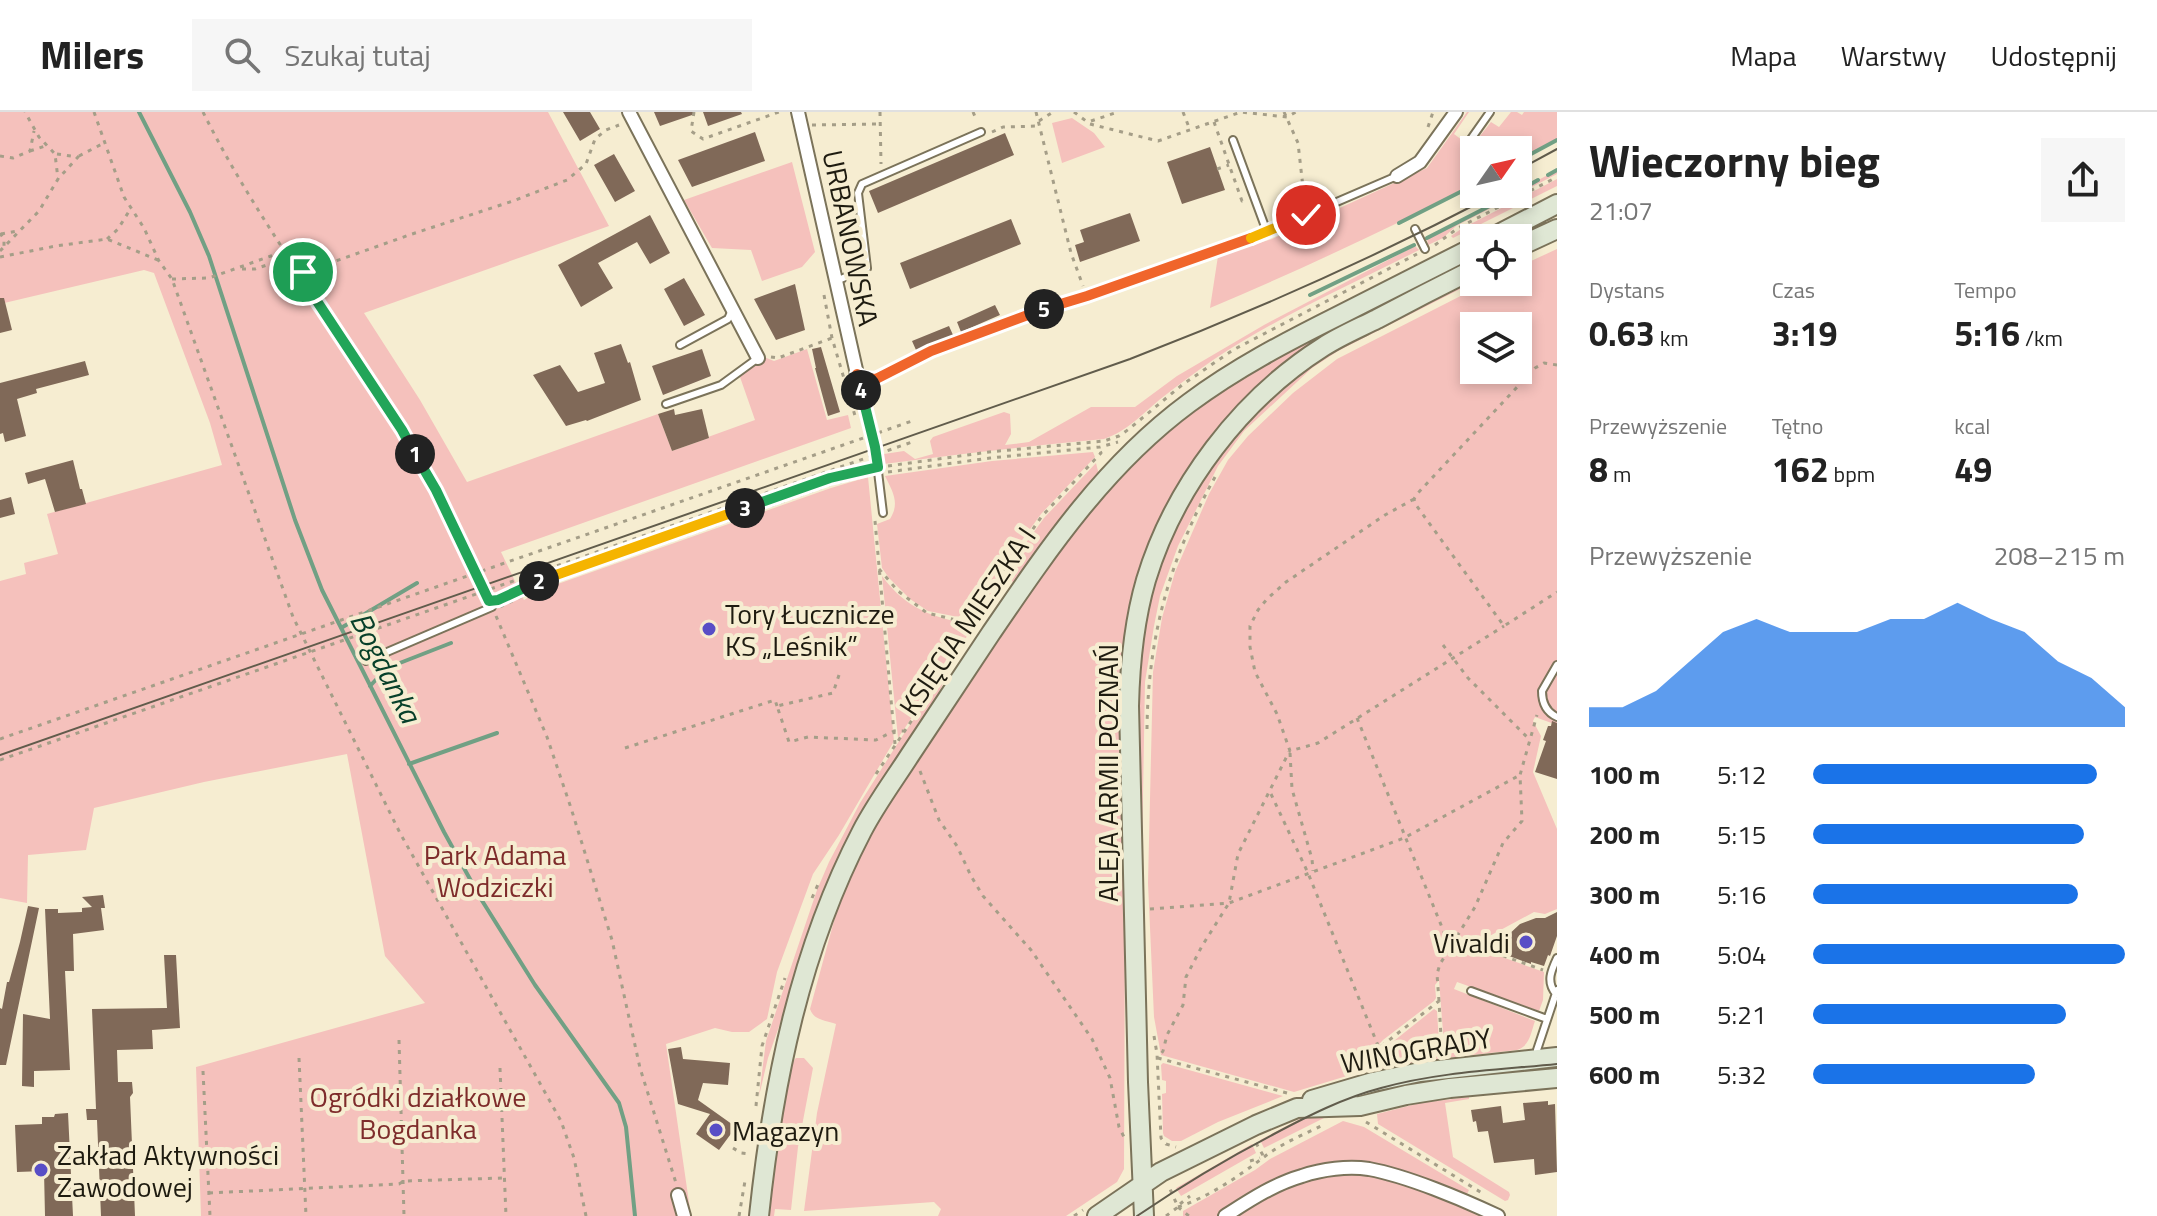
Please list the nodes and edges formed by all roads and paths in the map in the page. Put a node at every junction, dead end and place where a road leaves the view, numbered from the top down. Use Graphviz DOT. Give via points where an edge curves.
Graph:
graph roads {
  1 [pos="25,112"];
  2 [pos="94,112"];
  3 [pos="203,112"];
  4 [pos="694,112"];
  5 [pos="779,112"];
  6 [pos="880,112"];
  7 [pos="1036,112"];
  8 [pos="1053,112"];
  9 [pos="1074,112"];
  10 [pos="1090,112"];
  11 [pos="1118,112"];
  12 [pos="1183,112"];
  13 [pos="1246,112"];
  14 [pos="1296,112"];
  15 [pos="1456,112"];
  16 [pos="1490,112"];
  17 [pos="1285,114"];
  18 [pos="627,117"];
  19 [pos="800,119"];
  20 [pos="1038,122"];
  21 [pos="1091,122"];
  22 [pos="880,124"];
  23 [pos="34,127"];
  24 [pos="1190,130"];
  25 [pos="981,132"];
  26 [pos="1473,136"];
  27 [pos="1233,140"];
  28 [pos="104,143"];
  29 [pos="46,145"];
  30 [pos="30,151"];
  31 [pos="55,154"];
  32 [pos="0,156"];
  33 [pos="78,157"];
  34 [pos="1229,165"];
  35 [pos="881,168"];
  36 [pos="1217,169"];
  37 [pos="1397,176"];
  38 [pos="1557,177"];
  39 [pos="58,179"];
  40 [pos="841,196"];
  41 [pos="830,199"];
  42 [pos="1557,204"];
  43 [pos="131,208"];
  44 [pos="1306,215"];
  45 [pos="1518,224"];
  46 [pos="1415,229"];
  47 [pos="1557,229"];
  48 [pos="21,230"];
  49 [pos="1267,232"];
  50 [pos="0,233"];
  51 [pos="107,239"];
  52 [pos="1532,241"];
  53 [pos="4,247"];
  54 [pos="283,250"];
  55 [pos="1425,250"];
  56 [pos="0,251"];
  57 [pos="1460,254"];
  58 [pos="0,257"];
  59 [pos="288,258"];
  60 [pos="159,261"];
  61 [pos="237,269"];
  62 [pos="299,274"];
  63 [pos="1460,276"];
  64 [pos="172,279"];
  65 [pos="836,281"];
  66 [pos="1355,293"];
  67 [pos="1087,296"];
  68 [pos="732,310"];
  69 [pos="832,338"];
  70 [pos="680,345"];
  71 [pos="1243,352"];
  72 [pos="758,358"];
  73 [pos="778,358"];
  74 [pos="1557,365"];
  75 [pos="1212,371"];
  76 [pos="857,374"];
  77 [pos="1192,385"];
  78 [pos="1183,392"];
  79 [pos="666,404"];
  80 [pos="912,421"];
  81 [pos="1142,425"];
  82 [pos="1127,438"];
  83 [pos="915,441"];
  84 [pos="1100,451"];
  85 [pos="879,470"];
  86 [pos="1219,470"];
  87 [pos="1414,499"];
  88 [pos="883,513"];
  89 [pos="875,523"];
  90 [pos="879,569"];
  91 [pos="1009,583"];
  92 [pos="1557,592"];
  93 [pos="492,608"];
  94 [pos="977,625"];
  95 [pos="1504,626"];
  96 [pos="1443,645"];
  97 [pos="1451,658"];
  98 [pos="366,661"];
  99 [pos="1557,665"];
  100 [pos="839,675"];
  101 [pos="777,706"];
  102 [pos="920,707"];
  103 [pos="1538,714"];
  104 [pos="1557,717"];
  105 [pos="1357,718"];
  106 [pos="894,731"];
  107 [pos="904,731"];
  108 [pos="900,736"];
  109 [pos="0,739"];
  110 [pos="1531,741"];
  111 [pos="1147,742"];
  112 [pos="895,744"];
  113 [pos="625,748"];
  114 [pos="913,751"];
  115 [pos="1290,751"];
  116 [pos="0,760"];
  117 [pos="1520,775"];
  118 [pos="1270,792"];
  119 [pos="1404,838"];
  120 [pos="1313,871"];
  121 [pos="1308,873"];
  122 [pos="1229,903"];
  123 [pos="1147,918"];
  124 [pos="1450,947"];
  125 [pos="1484,949"];
  126 [pos="1557,958"];
  127 [pos="1546,972"];
  128 [pos="1471,991"];
  129 [pos="1556,992"];
  130 [pos="1439,1001"];
  131 [pos="1547,1019"];
  132 [pos="1153,1031"];
  133 [pos="399,1040"];
  134 [pos="1379,1048"];
  135 [pos="1557,1057"];
  136 [pos="299,1058"];
  137 [pos="1158,1058"];
  138 [pos="1442,1061"];
  139 [pos="500,1068"];
  140 [pos="203,1071"];
  141 [pos="1542,1071"];
  142 [pos="1353,1077"];
  143 [pos="1292,1103"];
  144 [pos="1365,1122"];
  145 [pos="1328,1123"];
  146 [pos="1130,1139"];
  147 [pos="1173,1146"];
  148 [pos="733,1148"];
  149 [pos="749,1154"];
  150 [pos="1264,1157"];
  151 [pos="1250,1161"];
  152 [pos="504,1178"];
  153 [pos="404,1181"];
  154 [pos="1171,1183"];
  155 [pos="1143,1185"];
  156 [pos="305,1188"];
  157 [pos="209,1193"];
  158 [pos="1482,1193"];
  159 [pos="678,1195"];
  160 [pos="1190,1196"];
  161 [pos="1178,1207"];
  162 [pos="1094,1211"];
  163 [pos="210,1216"];
  164 [pos="306,1216"];
  165 [pos="404,1216"];
  166 [pos="506,1216"];
  167 [pos="586,1216"];
  168 [pos="684,1216"];
  169 [pos="759,1216"];
  170 [pos="1074,1216"];
  171 [pos="1144,1216"];
  172 [pos="1166,1216"];
  173 [pos="1189,1216"];
  174 [pos="1225,1216"];
  175 [pos="1498,1216"];
  1 -- 23 [label="path"];
  2 -- 28 [label="path"];
  3 -- 54 [label="path"];
  4 -- 5 [label="path" via="691,131 703,139"];
  6 -- 22 [label="path"];
  7 -- 20 [label="path"];
  8 -- 20 [label="path"];
  9 -- 21 [label="path"];
  10 -- 21 [label="path"];
  11 -- 21 [label="path"];
  12 -- 24 [label="path"];
  13 -- 17 [label="path"];
  13 -- 24 [label="path"];
  14 -- 17 [label="path"];
  15 -- 37 [label="street" via="1420,162"];
  16 -- 26 [label="lane"];
  17 -- 44 [label="path" via="1298,143"];
  18 -- 62 [label="path" via="595,139 586,164 558,184"];
  18 -- 68 [label="street"];
  19 -- 22 [label="path"];
  19 -- 65 [label="street, URBANOWSKA"];
  20 -- 67 [label="path"];
  21 -- 24 [label="path" via="1158,141"];
  22 -- 35 [label="path"];
  23 -- 29 [label="path"];
  23 -- 30 [label="path"];
  25 -- 65 [label="lane" via="862,184 858,193 867,268"];
  27 -- 49 [label="lane"];
  28 -- 33 [label="path"];
  28 -- 43 [label="path"];
  29 -- 30 [label="path"];
  29 -- 31 [label="path"];
  30 -- 32 [label="path" via="13,158"];
  31 -- 33 [label="path"];
  31 -- 39 [label="path"];
  33 -- 39 [label="path"];
  34 -- 36 [label="path"];
  37 -- 44 [label="lane"];
  38 -- 55 [label="path"];
  39 -- 48 [label="path"];
  40 -- 41 [label="path"];
  42 -- 45 [label="street"];
  43 -- 51 [label="path"];
  43 -- 60 [label="path"];
  44 -- 49 [label="lane"];
  46 -- 55 [label="lane"];
  47 -- 52 [label="street"];
  48 -- 50 [label="path"];
  48 -- 53 [label="path"];
  49 -- 67 [label="lane"];
  50 -- 53 [label="path"];
  51 -- 58 [label="path"];
  51 -- 60 [label="path"];
  53 -- 56 [label="path"];
  54 -- 59 [label="path"];
  54 -- 61 [label="path"];
  55 -- 85 [label="path" via="1243,345 1119,436 1099,443 989,452"];
  57 -- 114 [label="street, KSIĘCIA MIESZKA I" via="1258,357 1142,443 1061,532"];
  59 -- 61 [label="path"];
  59 -- 62 [label="path"];
  60 -- 64 [label="path"];
  61 -- 64 [label="path" via="209,278"];
  62 -- 85 [label="path" via="402,430 489,601 830,478"];
  63 -- 155 [label="street, ALEJA ARMII POZNAŃ" via="1322,348 1263,395 1200,469 1163,533 1146,580 1132,647 1129,706"];
  64 -- 167 [label="path" via="293,617 400,833 561,1121"];
  65 -- 76 [label="street, URBANOWSKA"];
  66 -- 71 [label="path"];
  67 -- 76 [label="lane" via="967,336 876,379"];
  68 -- 70 [label="lane" via="728,319"];
  68 -- 72 [label="street"];
  69 -- 73 [label="path"];
  72 -- 79 [label="lane" via="721,385"];
  74 -- 87 [label="path" via="1535,368"];
  75 -- 77 [label="path"];
  76 -- 85 [label="lane"];
  78 -- 81 [label="path"];
  80 -- 109 [label="path, bridge"];
  82 -- 85 [label="path" via="1100,447"];
  83 -- 116 [label="path, bridge"];
  84 -- 91 [label="path" via="1042,516 1005,569"];
  85 -- 88 [label="lane"];
  85 -- 93 [label="path"];
  86 -- 111 [label="path" via="1163,598 1150,670"];
  87 -- 95 [label="path"];
  87 -- 115 [label="path" via="1286,582 1250,626 1255,672"];
  89 -- 90 [label="path"];
  90 -- 94 [label="path" via="919,608"];
  90 -- 106 [label="path"];
  92 -- 95 [label="path"];
  93 -- 98 [label="lane"];
  93 -- 159 [label="path" via="571,808 612,940 640,1068"];
  95 -- 97 [label="path"];
  96 -- 97 [label="path"];
  97 -- 105 [label="path"];
  97 -- 110 [label="path"];
  99 -- 104 [label="lane" via="1542,691 1545,707"];
  100 -- 101 [label="path" via="833,693"];
  101 -- 106 [label="path" via="789,742 808,737 876,740"];
  101 -- 113 [label="path" via="775,700"];
  102 -- 107 [label="path"];
  103 -- 110 [label="path"];
  105 -- 115 [label="path" via="1318,743"];
  105 -- 119 [label="path"];
  106 -- 107 [label="path"];
  106 -- 112 [label="path"];
  107 -- 108 [label="path"];
  107 -- 114 [label="path"];
  110 -- 117 [label="path"];
  114 -- 146 [label="path" via="939,820 983,896 1048,973 1092,1039 1110,1078 1119,1127"];
  114 -- 169 [label="street, KSIĘCIA MIESZKA I" via="852,851 811,953 778,1083"];
  115 -- 118 [label="path"];
  115 -- 120 [label="path" via="1292,789"];
  117 -- 119 [label="path"];
  117 -- 124 [label="path" via="1522,821 1503,843 1475,907"];
  118 -- 121 [label="path"];
  118 -- 122 [label="path" via="1238,854"];
  119 -- 120 [label="path"];
  119 -- 124 [label="path"];
  120 -- 121 [label="path"];
  121 -- 122 [label="path"];
  121 -- 134 [label="path"];
  122 -- 123 [label="path" via="1146,909"];
  122 -- 137 [label="path" via="1186,977 1183,1005"];
  124 -- 130 [label="path" via="1437,974"];
  125 -- 127 [label="path"];
  126 -- 129 [label="lane" via="1550,979"];
  128 -- 131 [label="lane"];
  129 -- 131 [label="lane"];
  130 -- 134 [label="path"];
  130 -- 138 [label="path"];
  131 -- 141 [label="lane" via="1537,1050"];
  132 -- 137 [label="path"];
  133 -- 153 [label="path"];
  134 -- 142 [label="path"];
  135 -- 141 [label="street, WINOGRADY"];
  136 -- 156 [label="path"];
  137 -- 143 [label="path"];
  137 -- 147 [label="path" via="1159,1138"];
  139 -- 152 [label="path"];
  140 -- 157 [label="path"];
  141 -- 143 [label="street, WINOGRADY" via="1366,1105"];
  143 -- 155 [label="street, WINOGRADY"];
  144 -- 158 [label="path"];
  145 -- 150 [label="path"];
  148 -- 149 [label="path"];
  150 -- 151 [label="path"];
  150 -- 161 [label="path"];
  152 -- 153 [label="path"];
  152 -- 166 [label="path"];
  153 -- 156 [label="path"];
  153 -- 165 [label="path"];
  154 -- 161 [label="path"];
  155 -- 162 [label="street, WINOGRADY"];
  155 -- 171 [label="street, ALEJA ARMII POZNAŃ"];
  156 -- 157 [label="path"];
  156 -- 164 [label="path"];
  157 -- 163 [label="path"];
  159 -- 168 [label="street"];
  160 -- 161 [label="path"];
  161 -- 172 [label="path"];
  161 -- 173 [label="path"];
  162 -- 170 [label="path"];
  174 -- 175 [label="street" via="1303,1175 1368,1169"];
}
